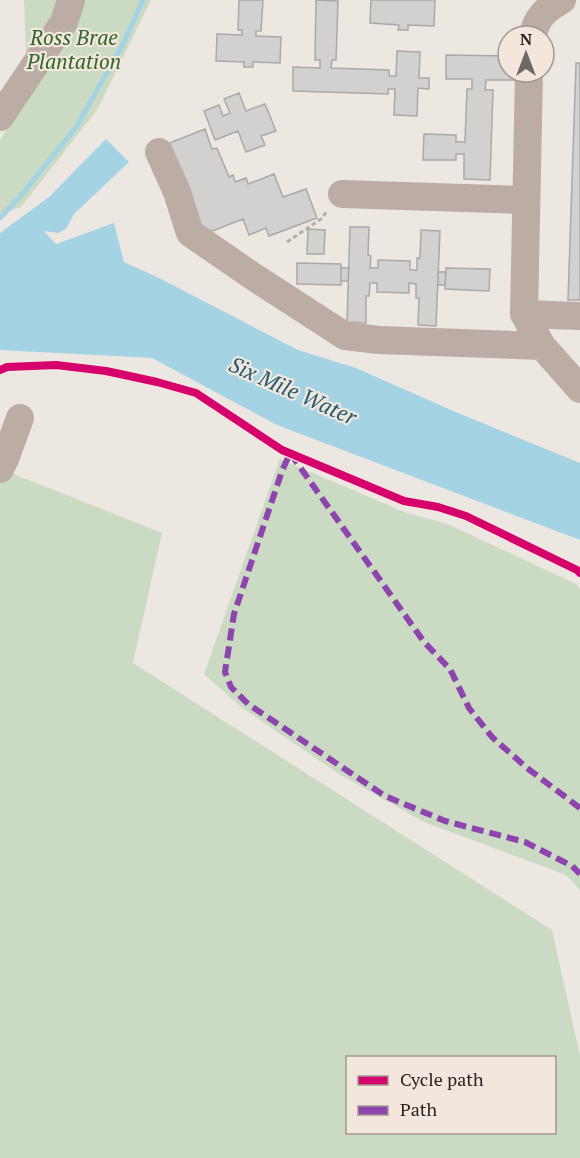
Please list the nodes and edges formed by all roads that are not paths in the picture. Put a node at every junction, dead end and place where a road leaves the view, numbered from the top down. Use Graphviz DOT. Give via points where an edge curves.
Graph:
graph roads {
  1 [pos="71,0"];
  2 [pos="562,0"];
  3 [pos="537,24"];
  4 [pos="529,84"];
  5 [pos="0,117"];
  6 [pos="159,153"];
  7 [pos="342,194"];
  8 [pos="526,200"];
  9 [pos="524,314"];
  10 [pos="580,316"];
  11 [pos="542,346"];
  12 [pos="580,389"];
  13 [pos="10,421"];
  14 [pos="0,469"];
  1 -- 5 [label="lane" via="64,22"];
  2 -- 3 [label="lane" via="546,9"];
  4 -- 8 [label="lane"];
  6 -- 11 [label="lane" via="190,233 345,336"];
  7 -- 8 [label="lane"];
  8 -- 9 [label="lane"];
  9 -- 10 [label="lane"];
  9 -- 11 [label="lane"];
  11 -- 12 [label="lane"];
  13 -- 14 [label="lane"];
}
